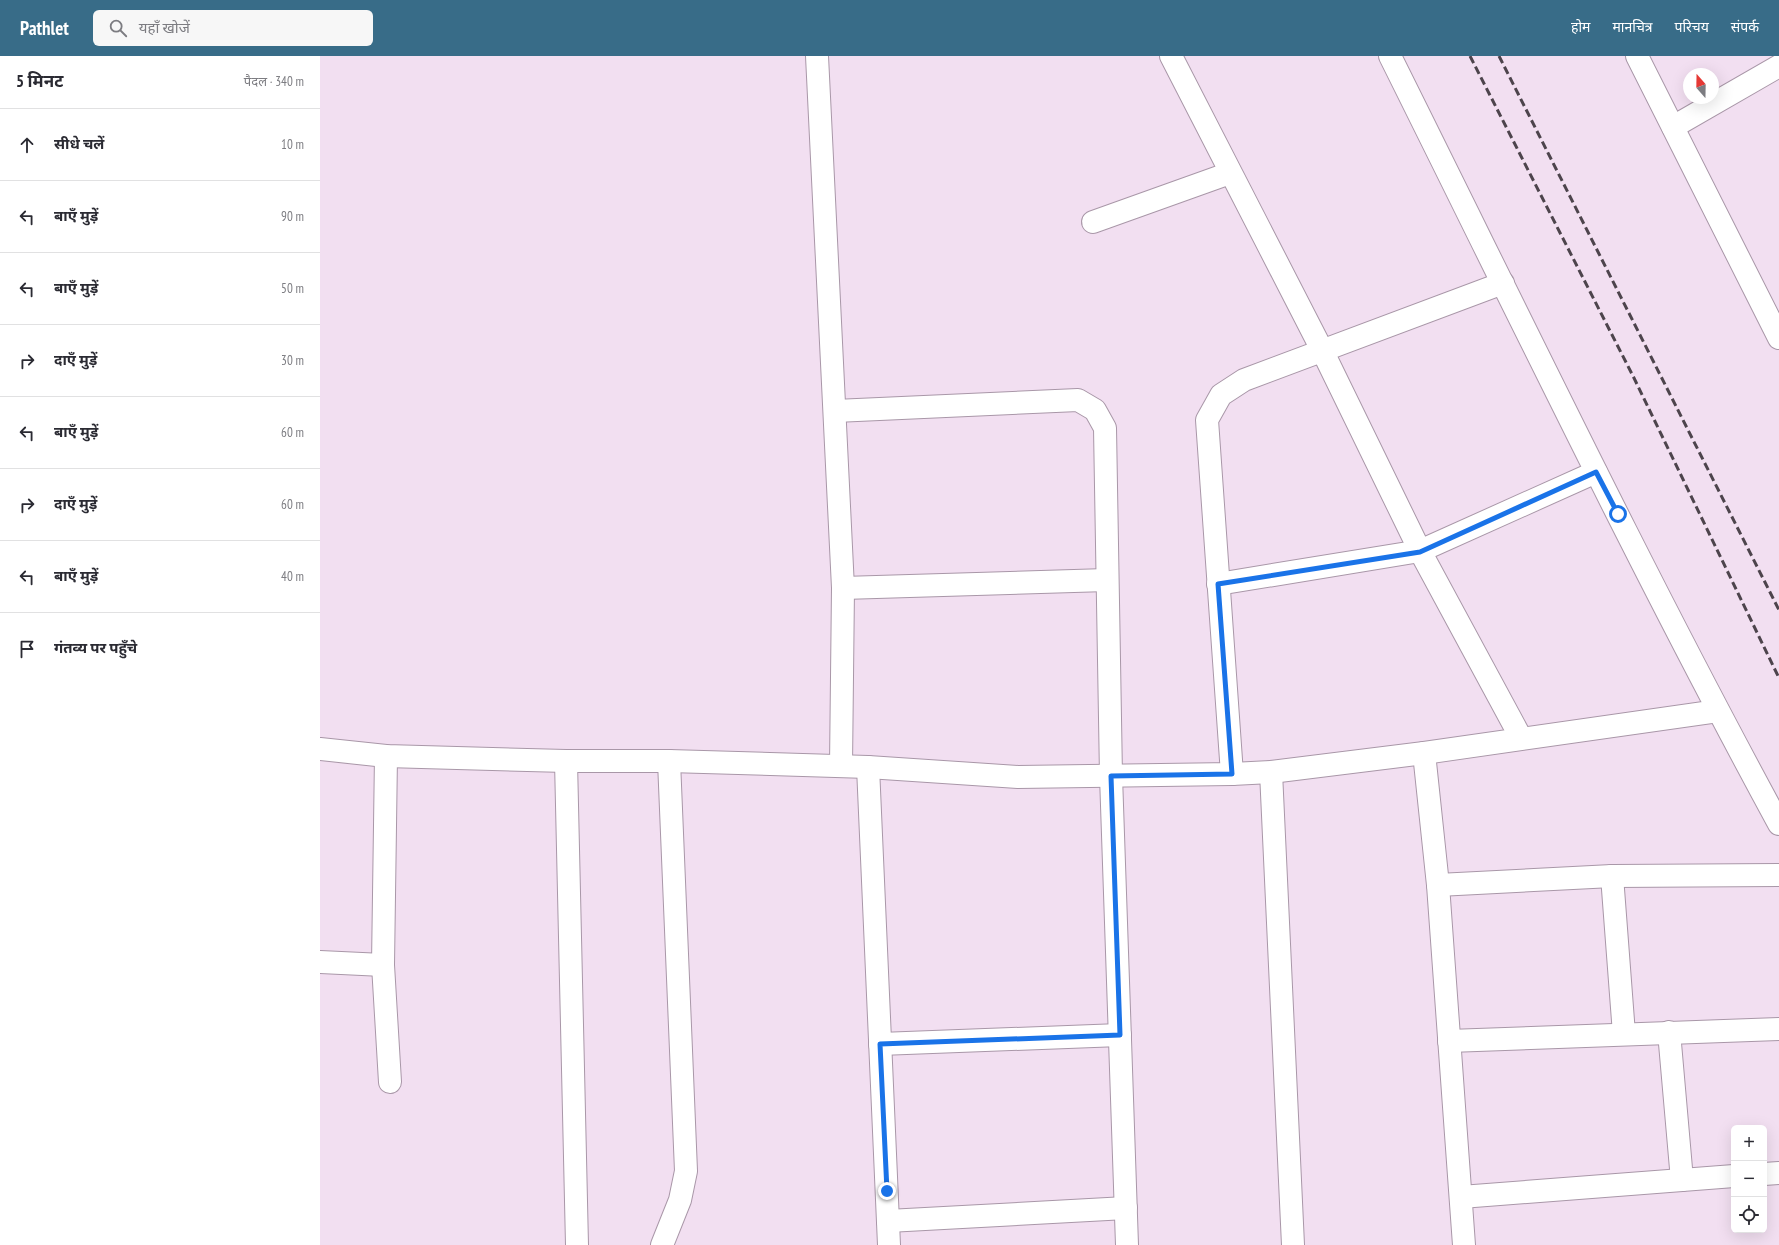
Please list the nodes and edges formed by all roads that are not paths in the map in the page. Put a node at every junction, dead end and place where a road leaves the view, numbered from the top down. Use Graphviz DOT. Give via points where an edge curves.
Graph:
graph roads {
  1 [pos="817,56"];
  2 [pos="1171,56"];
  3 [pos="1390,56"];
  4 [pos="1637,56"];
  5 [pos="1779,66"];
  6 [pos="1673,126"];
  7 [pos="1230,173"];
  8 [pos="1093,222"];
  9 [pos="1503,283"];
  10 [pos="1779,338"];
  11 [pos="1322,350"];
  12 [pos="835,411"];
  13 [pos="1596,472"];
  14 [pos="1420,552"];
  15 [pos="1107,580"];
  16 [pos="1218,584"];
  17 [pos="843,588"];
  18 [pos="1718,711"];
  19 [pos="1522,738"];
  20 [pos="320,749"];
  21 [pos="1424,753"];
  22 [pos="386,756"];
  23 [pos="669,761"];
  24 [pos="566,762"];
  25 [pos="842,766"];
  26 [pos="868,767"];
  27 [pos="1271,772"];
  28 [pos="1232,774"];
  29 [pos="1111,776"];
  30 [pos="1779,824"];
  31 [pos="1779,875"];
  32 [pos="1612,876"];
  33 [pos="1438,885"];
  34 [pos="320,962"];
  35 [pos="383,965"];
  36 [pos="1779,1029"];
  37 [pos="1669,1032"];
  38 [pos="1624,1034"];
  39 [pos="1120,1035"];
  40 [pos="1449,1041"];
  41 [pos="880,1044"];
  42 [pos="390,1082"];
  43 [pos="1779,1173"];
  44 [pos="1767,1174"];
  45 [pos="1731,1176"];
  46 [pos="1682,1180"];
  47 [pos="1461,1197"];
  48 [pos="1126,1208"];
  49 [pos="888,1221"];
  50 [pos="577,1245"];
  51 [pos="662,1245"];
  52 [pos="889,1245"];
  53 [pos="1127,1245"];
  54 [pos="1294,1245"];
  55 [pos="1464,1245"];
  1 -- 12 [label="street"];
  2 -- 7 [label="street"];
  3 -- 9 [label="street"];
  4 -- 6 [label="street"];
  5 -- 6 [label="street"];
  6 -- 10 [label="street"];
  7 -- 8 [label="street"];
  7 -- 11 [label="street"];
  9 -- 11 [label="street"];
  9 -- 13 [label="street"];
  11 -- 14 [label="street"];
  11 -- 16 [label="street" via="1244,380 1221,395 1207,420"];
  12 -- 15 [label="street" via="1078,400 1095,410 1105,428"];
  12 -- 17 [label="street"];
  13 -- 14 [label="street"];
  13 -- 18 [label="street"];
  14 -- 16 [label="street"];
  14 -- 19 [label="street"];
  15 -- 17 [label="street"];
  15 -- 29 [label="street"];
  16 -- 28 [label="street"];
  17 -- 25 [label="street"];
  18 -- 19 [label="street"];
  18 -- 30 [label="street"];
  19 -- 21 [label="street"];
  20 -- 22 [label="street"];
  21 -- 27 [label="street"];
  21 -- 33 [label="street"];
  22 -- 24 [label="street"];
  22 -- 35 [label="street"];
  23 -- 24 [label="street"];
  23 -- 25 [label="street"];
  23 -- 51 [label="street" via="686,1171 680,1200"];
  24 -- 50 [label="street"];
  25 -- 26 [label="street"];
  26 -- 29 [label="street" via="1018,777"];
  26 -- 41 [label="street"];
  27 -- 28 [label="street"];
  27 -- 54 [label="street"];
  28 -- 29 [label="street"];
  29 -- 39 [label="street"];
  31 -- 32 [label="street"];
  32 -- 33 [label="street"];
  32 -- 38 [label="street"];
  33 -- 40 [label="street"];
  34 -- 35 [label="street"];
  35 -- 42 [label="street"];
  36 -- 37 [label="street"];
  37 -- 38 [label="street"];
  37 -- 46 [label="street"];
  38 -- 40 [label="street"];
  39 -- 41 [label="street"];
  39 -- 48 [label="street"];
  40 -- 47 [label="street"];
  41 -- 49 [label="street"];
  43 -- 44 [label="street"];
  45 -- 46 [label="street"];
  46 -- 47 [label="street"];
  47 -- 55 [label="street"];
  48 -- 49 [label="street"];
  48 -- 53 [label="street"];
  49 -- 52 [label="street"];
}
